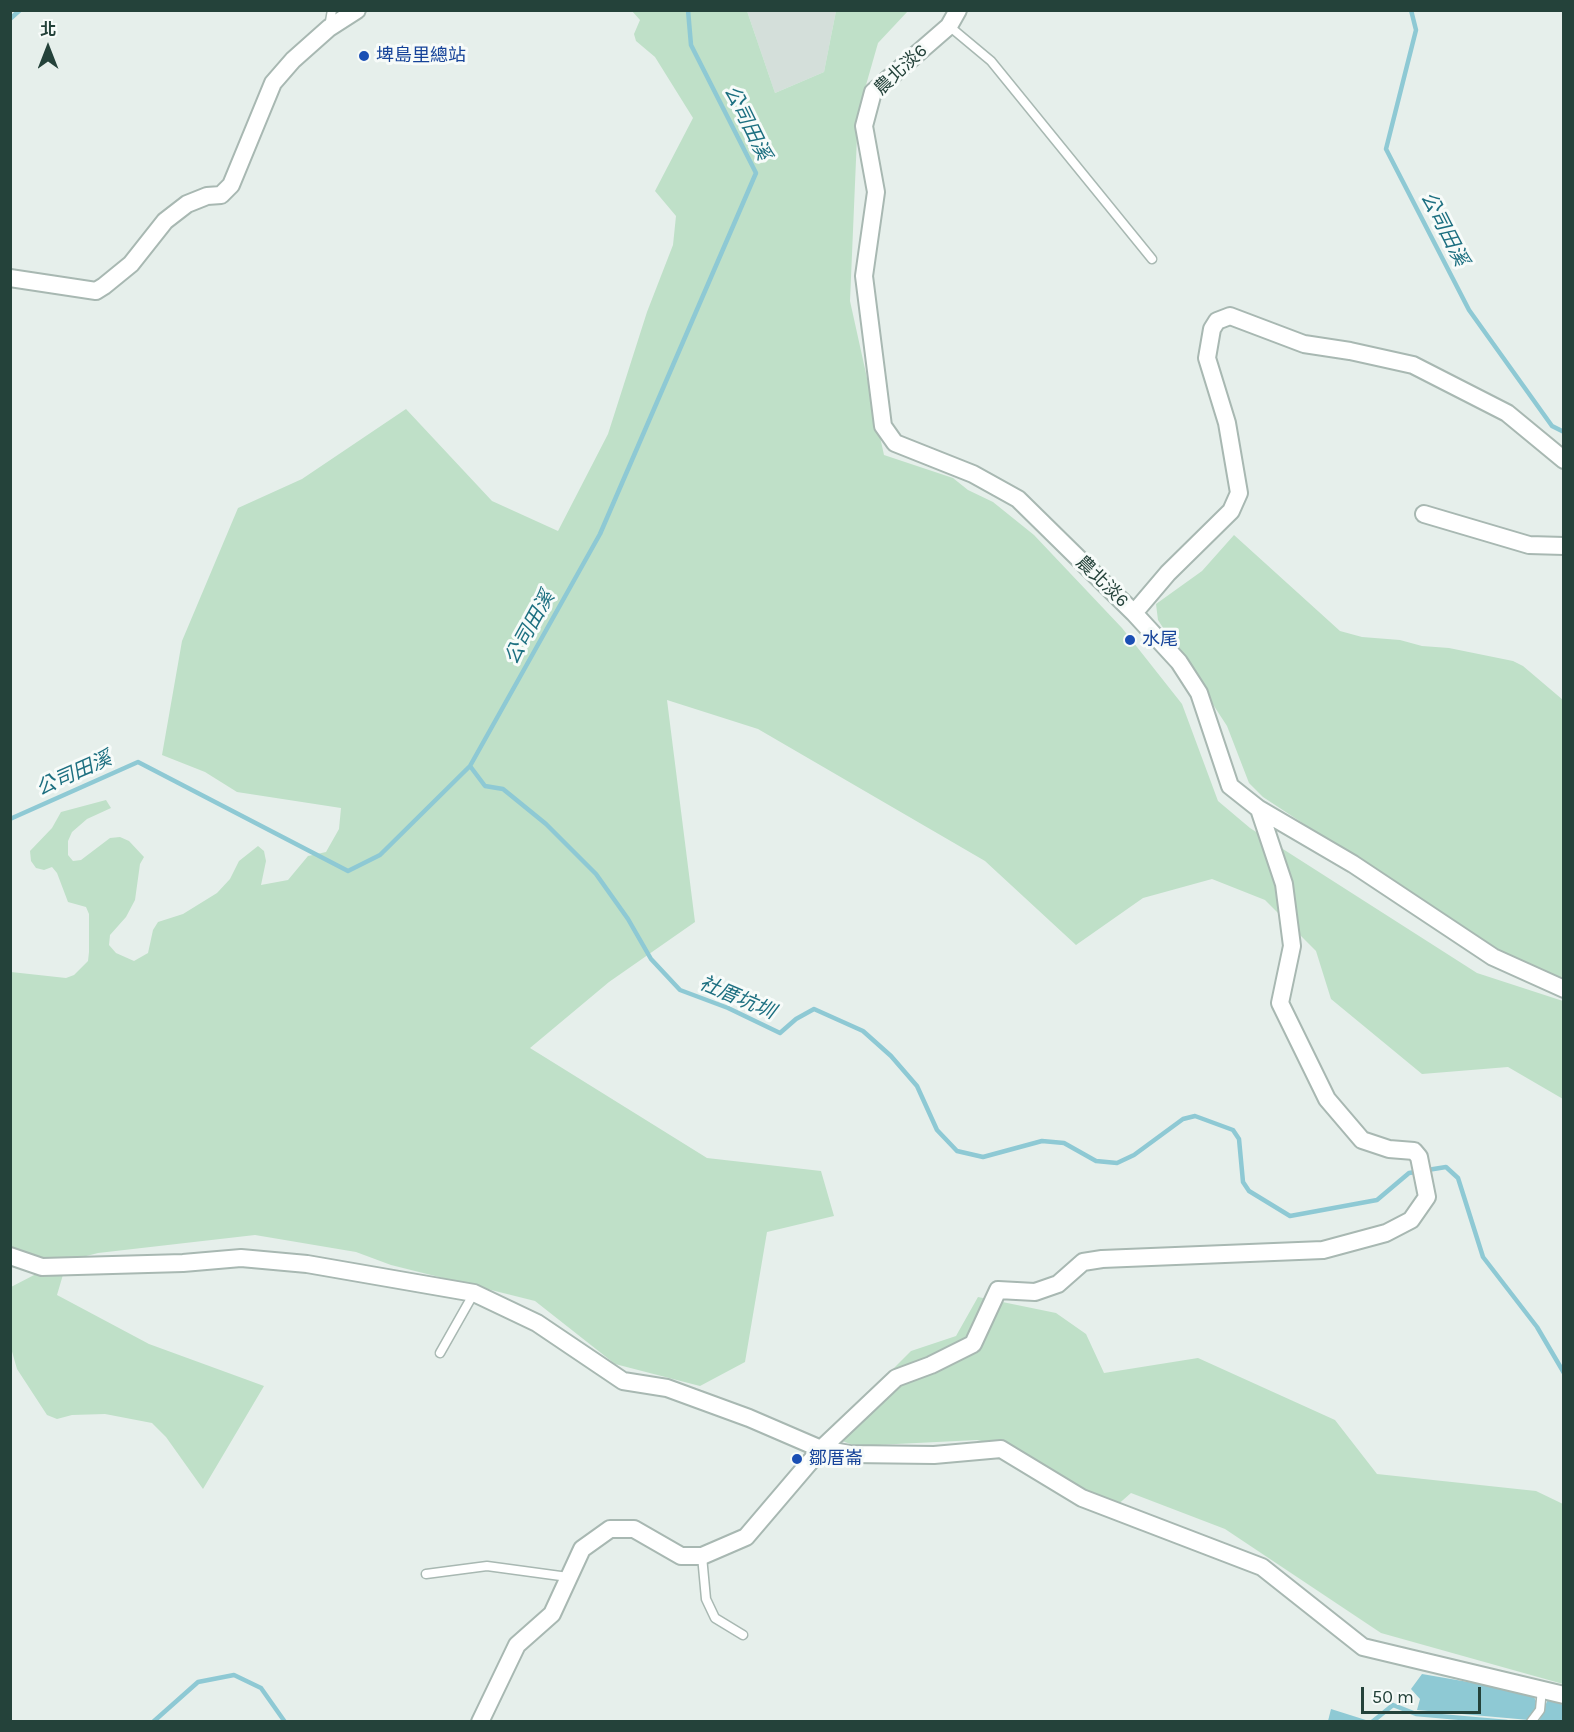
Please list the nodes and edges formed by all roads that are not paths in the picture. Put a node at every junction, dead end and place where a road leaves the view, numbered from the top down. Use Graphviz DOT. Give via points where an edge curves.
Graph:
graph roads {
  1 [pos="357,10"];
  2 [pos="958,10"];
  3 [pos="329,16"];
  4 [pos="949,26"];
  5 [pos="1152,259"];
  6 [pos="10,278"];
  7 [pos="1563,460"];
  8 [pos="1424,514"];
  9 [pos="1563,546"];
  10 [pos="1134,613"];
  11 [pos="1259,809"];
  12 [pos="1563,989"];
  13 [pos="10,1256"];
  14 [pos="474,1293"];
  15 [pos="440,1353"];
  16 [pos="820,1449"];
  17 [pos="702,1556"];
  18 [pos="426,1574"];
  19 [pos="568,1577"];
  20 [pos="743,1635"];
  21 [pos="1542,1688"];
  22 [pos="1563,1695"];
  23 [pos="480,1722"];
  24 [pos="1531,1722"];
  1 -- 3 [label="street"];
  2 -- 4 [label="street, 農北淡6 / 農北淡6"];
  3 -- 6 [label="street" via="273,83 231,185 221,195 187,204 165,221 131,264 96,291"];
  4 -- 5 [label="lane" via="991,61"];
  4 -- 10 [label="street, 農北淡6 / 農北淡6" via="873,92 864,126 876,192 864,276 883,426 894,443 973,474 1018,500"];
  7 -- 10 [label="street, 農北淡6 / 農北淡6" via="1507,413 1413,365 1304,344 1230,316 1217,321 1212,329 1207,358 1227,423 1239,493 1231,511"];
  8 -- 9 [label="street" via="1529,545"];
  10 -- 11 [label="street" via="1179,662 1200,693 1230,786"];
  11 -- 12 [label="street" via="1353,864 1493,957"];
  11 -- 16 [label="street" via="1284,884 1292,945 1280,1003 1327,1099 1362,1140 1389,1149 1413,1151 1419,1157 1427,1197 1420,1208 1411,1220 1386,1233 1323,1250 1102,1259 1083,1262 1058,1284 1035,1292 998,1290 973,1344 896,1378"];
  13 -- 14 [label="street" via="42,1267 241,1258 307,1264"];
  14 -- 15 [label="lane"];
  14 -- 16 [label="street" via="537,1323 623,1381 667,1388"];
  16 -- 17 [label="street" via="746,1537"];
  16 -- 21 [label="street" via="850,1454 934,1455 1001,1449 1082,1498 1262,1568 1363,1647"];
  17 -- 19 [label="street" via="681,1556 634,1529 610,1529 582,1549"];
  17 -- 20 [label="lane" via="706,1599 715,1618"];
  18 -- 19 [label="lane" via="487,1566"];
  19 -- 23 [label="street" via="552,1614 518,1645"];
  21 -- 22 [label="street"];
  21 -- 24 [label="lane" via="1540,1710"];
}
